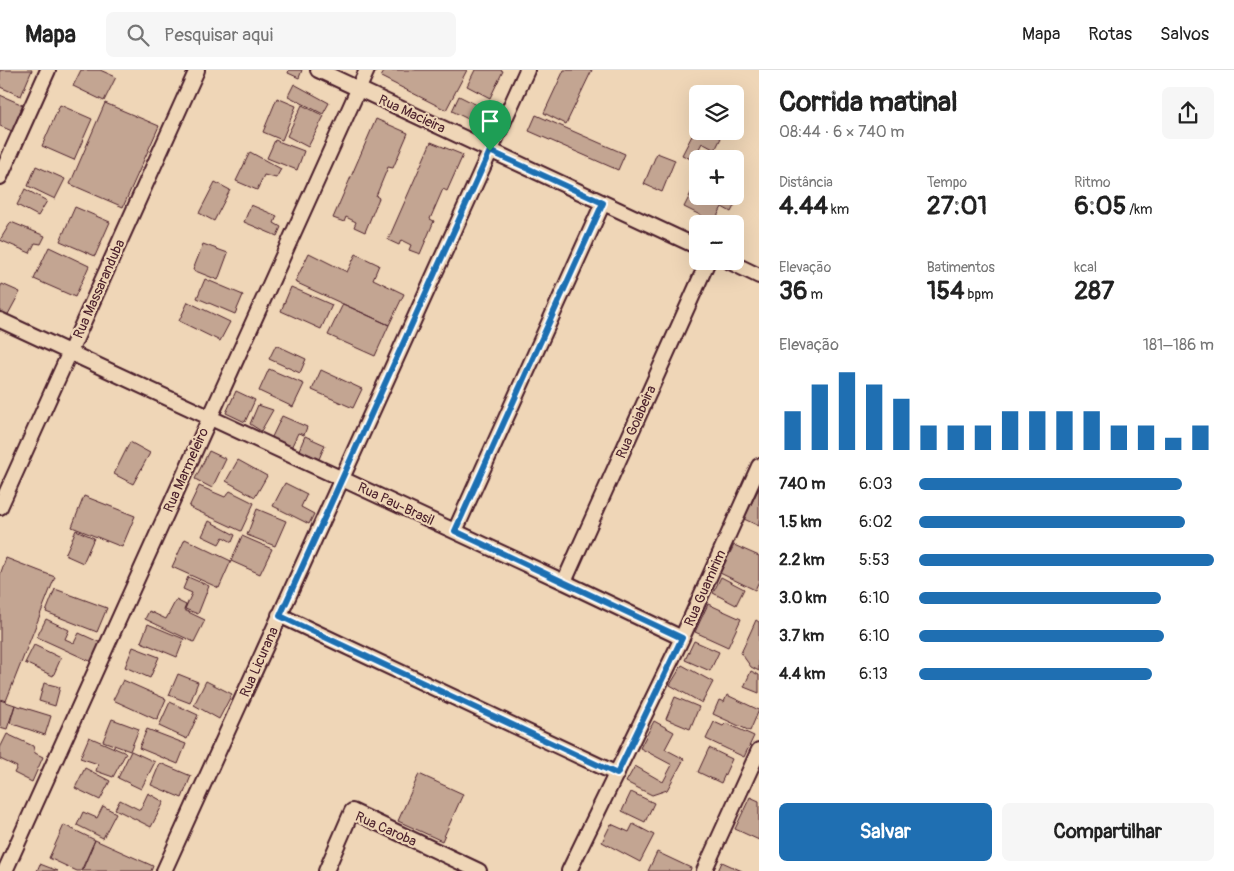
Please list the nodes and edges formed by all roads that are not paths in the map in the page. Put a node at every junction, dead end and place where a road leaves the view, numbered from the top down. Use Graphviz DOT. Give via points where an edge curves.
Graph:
graph roads {
  1 [pos="48,70"];
  2 [pos="197,70"];
  3 [pos="318,70"];
  4 [pos="367,70"];
  5 [pos="527,70"];
  6 [pos="358,89"];
  7 [pos="490,151"];
  8 [pos="0,177"];
  9 [pos="603,203"];
  10 [pos="689,243"];
  11 [pos="744,269"];
  12 [pos="704,270"];
  13 [pos="759,276"];
  14 [pos="0,320"];
  15 [pos="70,352"];
  16 [pos="210,418"];
  17 [pos="759,466"];
  18 [pos="342,479"];
  19 [pos="0,507"];
  20 [pos="455,531"];
  21 [pos="564,582"];
  22 [pos="280,616"];
  23 [pos="682,638"];
  24 [pos="759,750"];
  25 [pos="617,774"];
  26 [pos="5,871"];
  27 [pos="164,871"];
  28 [pos="326,871"];
  29 [pos="479,871"];
  30 [pos="569,871"];
  31 [pos="704,871"];
  1 -- 8 [label="street"];
  2 -- 15 [label="street, Rua Massaranduba"];
  3 -- 6 [label="street, Rua Macieira"];
  4 -- 6 [label="street, Rua Marmeleiro"];
  5 -- 7 [label="street, Rua Licurana"];
  6 -- 7 [label="street, Rua Macieira"];
  6 -- 16 [label="street, Rua Marmeleiro"];
  7 -- 9 [label="street, Rua Macieira"];
  7 -- 18 [label="street, Rua Licurana"];
  9 -- 10 [label="street, Rua Macieira"];
  9 -- 20 [label="street"];
  11 -- 13 [label="street"];
  12 -- 21 [label="street, Rua Goiabeira"];
  14 -- 15 [label="street, Rua Pau-Brasil"];
  15 -- 16 [label="street, Rua Pau-Brasil"];
  15 -- 19 [label="street, Rua Massaranduba"];
  16 -- 18 [label="street, Rua Pau-Brasil"];
  16 -- 26 [label="street, Rua Marmeleiro"];
  17 -- 23 [label="street, Rua Guamirim"];
  18 -- 20 [label="street, Rua Pau-Brasil"];
  18 -- 22 [label="street, Rua Licurana"];
  20 -- 21 [label="street, Rua Pau-Brasil"];
  21 -- 23 [label="street, Rua Pau-Brasil"];
  22 -- 25 [label="street"];
  22 -- 27 [label="street, Rua Licurana"];
  23 -- 25 [label="street, Rua Guamirim"];
  24 -- 31 [label="street"];
  25 -- 30 [label="street, Rua Guamirim"];
  28 -- 29 [label="street, Rua Caroba" via="352,811"];
}
